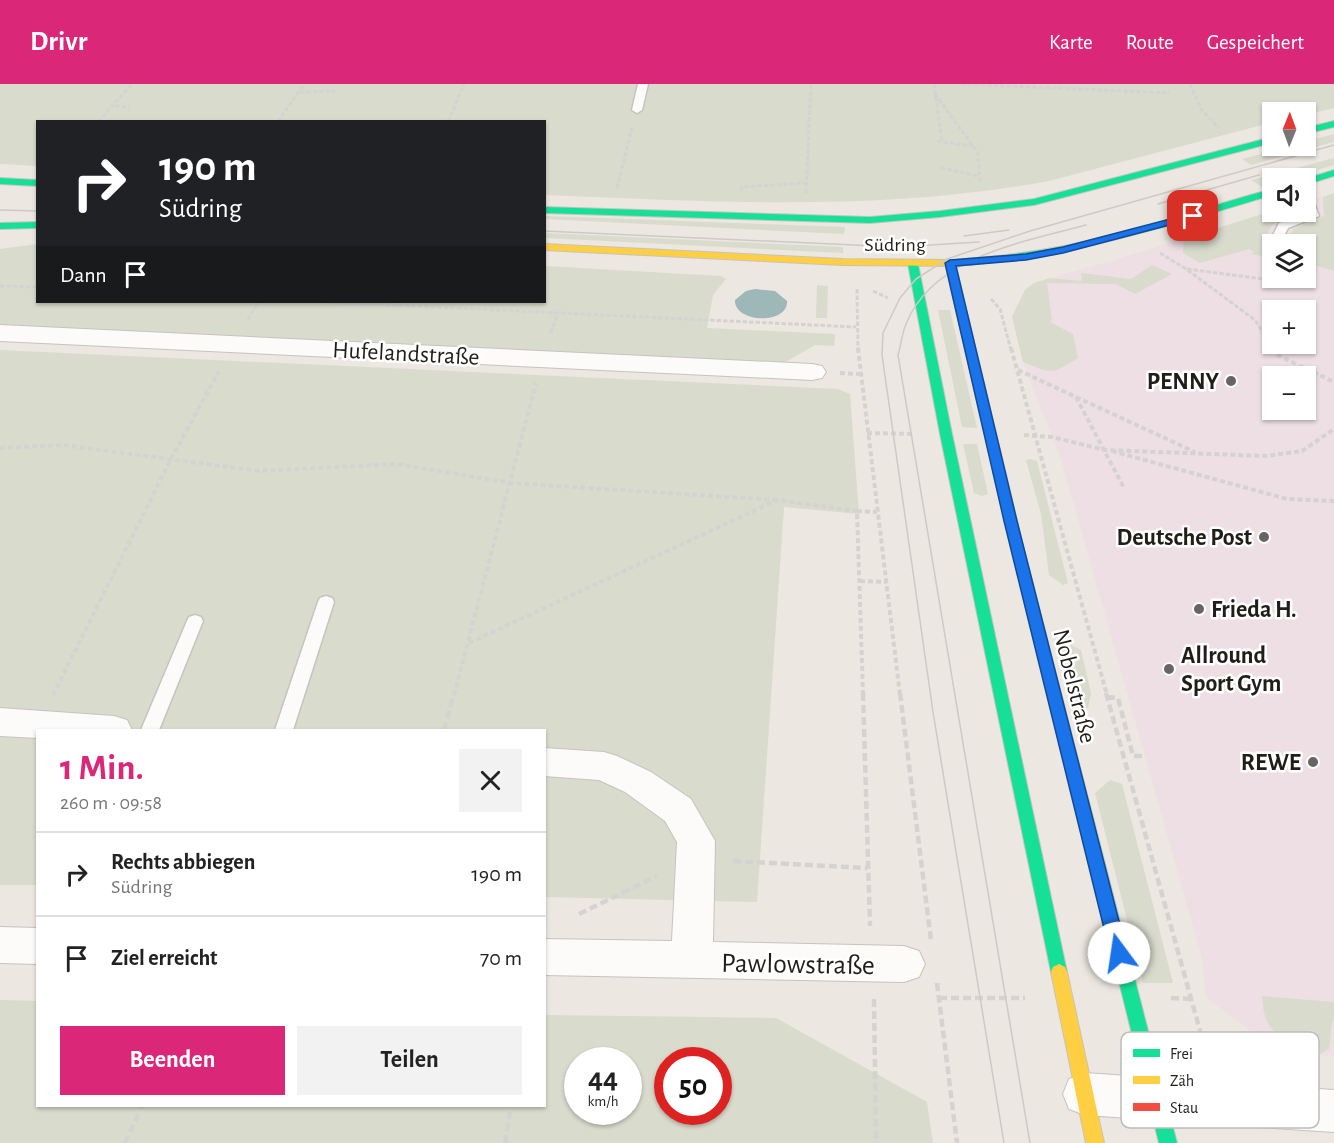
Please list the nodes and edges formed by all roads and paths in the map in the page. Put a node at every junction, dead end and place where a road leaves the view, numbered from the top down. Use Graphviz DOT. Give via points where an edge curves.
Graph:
graph roads {
  1 [pos="132,84"];
  2 [pos="304,84"];
  3 [pos="464,84"];
  4 [pos="643,84"];
  5 [pos="811,84"];
  6 [pos="934,84"];
  7 [pos="961,84"];
  8 [pos="1190,84"];
  9 [pos="335,91"];
  10 [pos="299,92"];
  11 [pos="1170,93"];
  12 [pos="935,94"];
  13 [pos="115,106"];
  14 [pos="129,106"];
  15 [pos="637,110"];
  16 [pos="100,120"];
  17 [pos="279,120"];
  18 [pos="449,120"];
  19 [pos="1334,124"];
  20 [pos="1215,126"];
  21 [pos="1316,128"];
  22 [pos="937,141"];
  23 [pos="942,141"];
  24 [pos="1262,143"];
  25 [pos="974,146"];
  26 [pos="941,168"];
  27 [pos="1334,173"];
  28 [pos="978,176"];
  29 [pos="1316,178"];
  30 [pos="0,181"];
  31 [pos="978,182"];
  32 [pos="36,183"];
  33 [pos="616,192"];
  34 [pos="1262,195"];
  35 [pos="741,197"];
  36 [pos="1013,206"];
  37 [pos="546,210"];
  38 [pos="870,220"];
  39 [pos="1295,222"];
  40 [pos="36,225"];
  41 [pos="0,226"];
  42 [pos="966,226"];
  43 [pos="910,234"];
  44 [pos="1279,234"];
  45 [pos="546,247"];
  46 [pos="1170,259"];
  47 [pos="950,263"];
  48 [pos="913,264"];
  49 [pos="1186,269"];
  50 [pos="1262,279"];
  51 [pos="857,285"];
  52 [pos="0,286"];
  53 [pos="36,287"];
  54 [pos="991,298"];
  55 [pos="348,303"];
  56 [pos="856,327"];
  57 [pos="0,333"];
  58 [pos="234,345"];
  59 [pos="542,359"];
  60 [pos="1018,370"];
  61 [pos="812,372"];
  62 [pos="1334,382"];
  63 [pos="1077,397"];
  64 [pos="1334,429"];
  65 [pos="1037,436"];
  66 [pos="0,448"];
  67 [pos="1105,450"];
  68 [pos="1198,453"];
  69 [pos="171,459"];
  70 [pos="511,483"];
  71 [pos="1124,488"];
  72 [pos="777,500"];
  73 [pos="1334,501"];
  74 [pos="857,512"];
  75 [pos="877,512"];
  76 [pos="860,581"];
  77 [pos="886,582"];
  78 [pos="326,602"];
  79 [pos="195,621"];
  80 [pos="468,644"];
  81 [pos="1107,697"];
  82 [pos="0,722"];
  83 [pos="38,725"];
  84 [pos="99,729"];
  85 [pos="150,729"];
  86 [pos="284,729"];
  87 [pos="444,729"];
  88 [pos="1144,756"];
  89 [pos="546,762"];
  90 [pos="696,859"];
  91 [pos="867,868"];
  92 [pos="659,875"];
  93 [pos="579,914"];
  94 [pos="0,945"];
  95 [pos="36,946"];
  96 [pos="546,957"];
  97 [pos="692,961"];
  98 [pos="911,962"];
  99 [pos="1139,1032"];
  100 [pos="1202,1032"];
  101 [pos="1085,1094"];
  102 [pos="1121,1097"];
  103 [pos="142,1107"];
  104 [pos="512,1107"];
  105 [pos="1319,1110"];
  106 [pos="1334,1111"];
  107 [pos="1164,1128"];
  108 [pos="126,1143"];
  109 [pos="505,1143"];
  110 [pos="876,1143"];
  111 [pos="957,1143"];
  112 [pos="1095,1143"];
  113 [pos="1168,1143"];
  1 -- 13 [label="path"];
  2 -- 10 [label="path"];
  3 -- 18 [label="path"];
  4 -- 15 [label="lane"];
  5 -- 35 [label="path" via="806,183 742,187"];
  6 -- 12 [label="path"];
  7 -- 11 [label="path"];
  8 -- 20 [label="path" via="1201,109"];
  9 -- 10 [label="path"];
  10 -- 17 [label="path"];
  12 -- 23 [label="path"];
  12 -- 25 [label="path"];
  13 -- 14 [label="path"];
  13 -- 16 [label="path"];
  15 -- 33 [label="path"];
  19 -- 21 [label="main road"];
  22 -- 23 [label="path"];
  23 -- 25 [label="path"];
  24 -- 36 [label="main road, Südring"];
  25 -- 28 [label="path" via="980,161"];
  26 -- 28 [label="path"];
  27 -- 29 [label="main road"];
  28 -- 31 [label="path"];
  30 -- 32 [label="main road"];
  34 -- 47 [label="main road, Südring" via="1063,250"];
  36 -- 38 [label="main road, Südring"];
  36 -- 42 [label="main road"];
  37 -- 38 [label="main road, Südring"];
  38 -- 43 [label="main road"];
  39 -- 44 [label="lane" via="1283,226"];
  40 -- 41 [label="main road"];
  45 -- 48 [label="main road, Südring"];
  46 -- 49 [label="path"];
  47 -- 48 [label="main road, Südring"];
  47 -- 48 [label="main road" via="929,248"];
  47 -- 99 [label="main road, Nobelstraße"];
  48 -- 101 [label="main road"];
  49 -- 50 [label="path"];
  49 -- 62 [label="path" via="1255,320 1277,355"];
  51 -- 56 [label="path"];
  52 -- 53 [label="path"];
  54 -- 60 [label="path" via="1000,309"];
  55 -- 56 [label="path"];
  56 -- 75 [label="path"];
  57 -- 58 [label="street, Hufelandstraße"];
  58 -- 59 [label="street, Hufelandstraße"];
  58 -- 69 [label="path"];
  59 -- 61 [label="street, Hufelandstraße"];
  59 -- 70 [label="path"];
  60 -- 63 [label="path"];
  60 -- 65 [label="path"];
  63 -- 67 [label="path"];
  63 -- 68 [label="path"];
  64 -- 68 [label="path" via="1302,451 1266,456"];
  65 -- 67 [label="path"];
  65 -- 81 [label="path"];
  66 -- 69 [label="path" via="62,445"];
  67 -- 68 [label="path"];
  67 -- 71 [label="path"];
  67 -- 73 [label="path" via="1287,499"];
  69 -- 70 [label="path" via="259,471 397,464"];
  69 -- 83 [label="path"];
  70 -- 72 [label="path"];
  70 -- 80 [label="path"];
  72 -- 74 [label="path"];
  72 -- 80 [label="path"];
  74 -- 75 [label="path"];
  74 -- 76 [label="path"];
  75 -- 77 [label="path"];
  76 -- 77 [label="path"];
  76 -- 91 [label="path"];
  77 -- 98 [label="path"];
  78 -- 86 [label="lane"];
  79 -- 85 [label="lane"];
  80 -- 87 [label="path"];
  81 -- 88 [label="path" via="1118,698 1134,756"];
  81 -- 100 [label="path"];
  82 -- 83 [label="street"];
  83 -- 84 [label="street"];
  89 -- 90 [label="street, Pawlowstraße" via="604,766 638,782 678,810 696,841"];
  90 -- 91 [label="path"];
  90 -- 97 [label="street, Pawlowstraße"];
  91 -- 98 [label="path"];
  92 -- 93 [label="path"];
  94 -- 95 [label="street"];
  96 -- 97 [label="street, Pawlowstraße"];
  97 -- 98 [label="street, Pawlowstraße"];
  98 -- 110 [label="path" via="876,1021"];
  98 -- 111 [label="path"];
  101 -- 102 [label="street"];
  101 -- 112 [label="main road"];
  103 -- 108 [label="path"];
  104 -- 109 [label="path"];
  105 -- 106 [label="street"];
  107 -- 113 [label="main road, Nobelstraße"];
}
